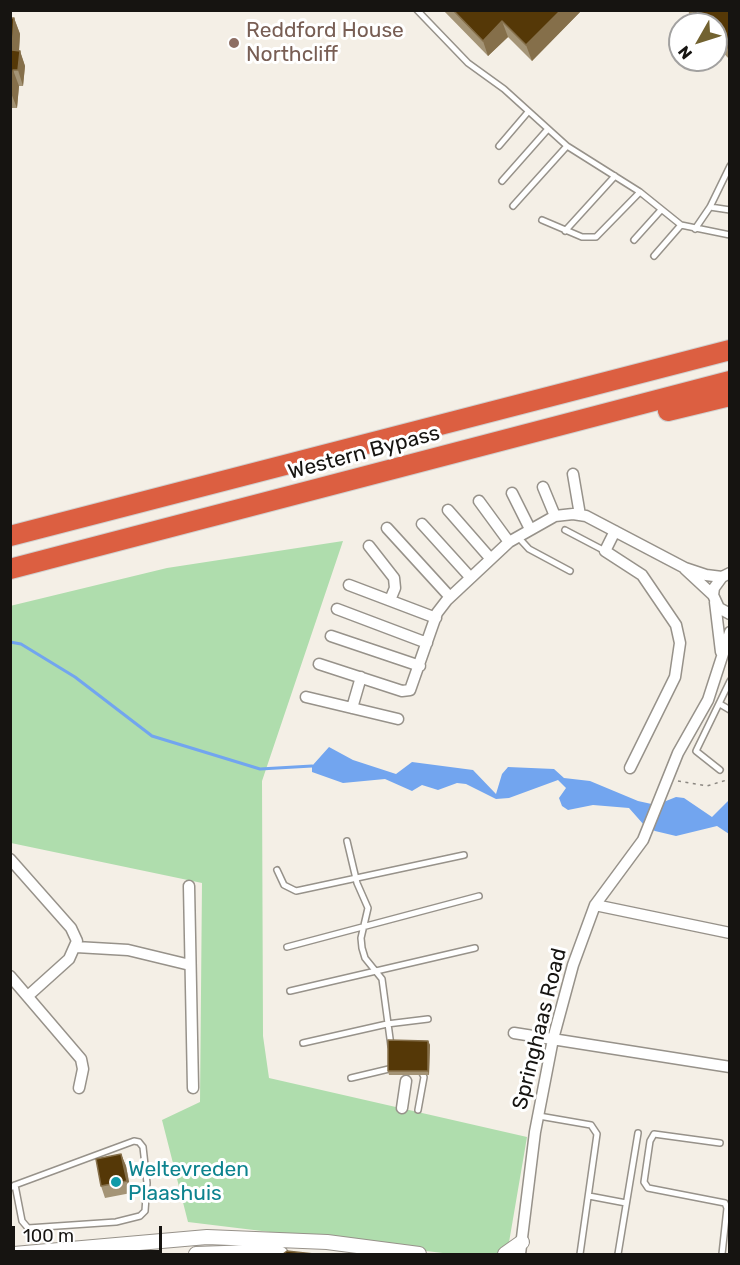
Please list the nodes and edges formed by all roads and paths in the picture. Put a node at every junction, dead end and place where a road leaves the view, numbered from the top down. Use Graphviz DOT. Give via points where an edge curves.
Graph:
graph roads {
  1 [pos="417,10"];
  2 [pos="528,112"];
  3 [pos="548,129"];
  4 [pos="499,146"];
  5 [pos="567,146"];
  6 [pos="729,166"];
  7 [pos="615,176"];
  8 [pos="722,180"];
  9 [pos="502,181"];
  10 [pos="729,181"];
  11 [pos="640,192"];
  12 [pos="513,206"];
  13 [pos="710,207"];
  14 [pos="661,210"];
  15 [pos="729,210"];
  16 [pos="542,220"];
  17 [pos="681,225"];
  18 [pos="695,229"];
  19 [pos="565,231"];
  20 [pos="729,235"];
  21 [pos="634,240"];
  22 [pos="654,256"];
  23 [pos="729,339"];
  24 [pos="729,350"];
  25 [pos="729,381"];
  26 [pos="572,390"];
  27 [pos="729,396"];
  28 [pos="610,413"];
  29 [pos="573,474"];
  30 [pos="543,488"];
  31 [pos="512,493"];
  32 [pos="479,501"];
  33 [pos="448,510"];
  34 [pos="580,515"];
  35 [pos="555,516"];
  36 [pos="422,524"];
  37 [pos="387,528"];
  38 [pos="530,529"];
  39 [pos="566,530"];
  40 [pos="615,531"];
  41 [pos="10,536"];
  42 [pos="513,539"];
  43 [pos="369,546"];
  44 [pos="605,551"];
  45 [pos="490,558"];
  46 [pos="685,568"];
  47 [pos="10,569"];
  48 [pos="570,572"];
  49 [pos="726,575"];
  50 [pos="470,577"];
  51 [pos="348,585"];
  52 [pos="450,597"];
  53 [pos="714,599"];
  54 [pos="390,600"];
  55 [pos="337,609"];
  56 [pos="729,614"];
  57 [pos="436,618"];
  58 [pos="729,632"];
  59 [pos="332,636"];
  60 [pos="427,642"];
  61 [pos="721,658"];
  62 [pos="319,663"];
  63 [pos="420,666"];
  64 [pos="361,677"];
  65 [pos="729,681"];
  66 [pos="306,697"];
  67 [pos="720,704"];
  68 [pos="352,708"];
  69 [pos="729,710"];
  70 [pos="398,719"];
  71 [pos="630,768"];
  72 [pos="720,770"];
  73 [pos="668,778"];
  74 [pos="729,779"];
  75 [pos="347,842"];
  76 [pos="464,855"];
  77 [pos="10,859"];
  78 [pos="277,870"];
  79 [pos="356,879"];
  80 [pos="189,886"];
  81 [pos="479,896"];
  82 [pos="595,905"];
  83 [pos="364,927"];
  84 [pos="729,933"];
  85 [pos="76,946"];
  86 [pos="287,947"];
  87 [pos="475,948"];
  88 [pos="190,965"];
  89 [pos="375,969"];
  90 [pos="10,976"];
  91 [pos="290,992"];
  92 [pos="29,995"];
  93 [pos="429,1019"];
  94 [pos="387,1024"];
  95 [pos="514,1033"];
  96 [pos="553,1039"];
  97 [pos="303,1043"];
  98 [pos="414,1065"];
  99 [pos="404,1066"];
  100 [pos="395,1067"];
  101 [pos="729,1067"];
  102 [pos="408,1077"];
  103 [pos="351,1078"];
  104 [pos="79,1088"];
  105 [pos="192,1088"];
  106 [pos="402,1108"];
  107 [pos="418,1110"];
  108 [pos="538,1116"];
  109 [pos="638,1133"];
  110 [pos="720,1143"];
  111 [pos="13,1186"];
  112 [pos="589,1196"];
  113 [pos="626,1203"];
  114 [pos="521,1248"];
  115 [pos="14,1254"];
  116 [pos="196,1254"];
  117 [pos="282,1254"];
  118 [pos="419,1254"];
  119 [pos="505,1254"];
  120 [pos="580,1254"];
  121 [pos="618,1254"];
  122 [pos="722,1254"];
  1 -- 2 [label="lane" via="468,63 504,88"];
  2 -- 3 [label="lane"];
  2 -- 4 [label="lane"];
  3 -- 5 [label="lane"];
  3 -- 9 [label="lane"];
  5 -- 7 [label="lane"];
  5 -- 12 [label="lane"];
  6 -- 8 [label="lane"];
  7 -- 11 [label="lane"];
  7 -- 19 [label="lane"];
  8 -- 10 [label="lane"];
  8 -- 13 [label="lane"];
  11 -- 14 [label="lane"];
  11 -- 19 [label="lane" via="596,237"];
  13 -- 15 [label="lane"];
  13 -- 18 [label="lane"];
  14 -- 17 [label="lane"];
  14 -- 21 [label="lane"];
  16 -- 19 [label="lane"];
  17 -- 18 [label="lane"];
  17 -- 22 [label="lane"];
  18 -- 20 [label="lane"];
  23 -- 26 [label="highway"];
  24 -- 26 [label="highway, Western Bypass"];
  25 -- 28 [label="highway, Western Bypass"];
  26 -- 41 [label="highway, Western Bypass"];
  27 -- 28 [label="highway" via="647,416"];
  28 -- 47 [label="highway, Western Bypass"];
  29 -- 34 [label="street"];
  30 -- 35 [label="street"];
  31 -- 38 [label="street"];
  32 -- 42 [label="street"];
  33 -- 45 [label="street"];
  34 -- 35 [label="street"];
  34 -- 40 [label="street"];
  35 -- 38 [label="street"];
  36 -- 50 [label="street"];
  37 -- 52 [label="street"];
  38 -- 42 [label="street"];
  39 -- 44 [label="lane"];
  40 -- 44 [label="street"];
  40 -- 46 [label="street"];
  42 -- 45 [label="street"];
  42 -- 48 [label="lane"];
  43 -- 54 [label="street" via="394,578"];
  44 -- 71 [label="street" via="642,575 676,625 680,643 675,677"];
  45 -- 50 [label="street"];
  46 -- 49 [label="street"];
  46 -- 53 [label="street"];
  49 -- 53 [label="street" via="714,588"];
  50 -- 52 [label="street"];
  51 -- 54 [label="street"];
  52 -- 57 [label="street"];
  53 -- 56 [label="street"];
  53 -- 61 [label="street"];
  54 -- 57 [label="street"];
  55 -- 60 [label="street"];
  57 -- 60 [label="street"];
  58 -- 61 [label="street, Springhaas Road"];
  59 -- 63 [label="street"];
  60 -- 63 [label="street"];
  61 -- 73 [label="street, Springhaas Road" via="708,700"];
  62 -- 64 [label="street"];
  63 -- 64 [label="street" via="412,687 402,691"];
  64 -- 68 [label="street"];
  65 -- 67 [label="lane"];
  66 -- 68 [label="street"];
  67 -- 69 [label="lane"];
  67 -- 72 [label="lane" via="696,751"];
  68 -- 70 [label="street"];
  73 -- 74 [label="path" via="707,786"];
  73 -- 82 [label="street, Springhaas Road" via="643,840"];
  75 -- 79 [label="lane"];
  76 -- 79 [label="lane"];
  77 -- 85 [label="street" via="71,928"];
  78 -- 79 [label="lane" via="284,885 292,891"];
  79 -- 83 [label="lane" via="368,908"];
  80 -- 88 [label="street"];
  81 -- 83 [label="lane"];
  82 -- 84 [label="street"];
  82 -- 96 [label="street, Springhaas Road" via="573,965"];
  83 -- 86 [label="lane"];
  83 -- 89 [label="lane" via="362,948"];
  85 -- 88 [label="street" via="128,950"];
  85 -- 92 [label="street" via="69,959"];
  87 -- 89 [label="lane"];
  88 -- 105 [label="street"];
  89 -- 91 [label="lane"];
  89 -- 94 [label="lane" via="382,979"];
  90 -- 92 [label="street"];
  92 -- 104 [label="street" via="81,1059"];
  93 -- 94 [label="lane"];
  94 -- 97 [label="lane"];
  94 -- 100 [label="lane"];
  95 -- 96 [label="street"];
  96 -- 101 [label="street"];
  96 -- 108 [label="street, Springhaas Road"];
  98 -- 107 [label="lane" via="424,1077"];
  99 -- 100 [label="lane"];
  100 -- 103 [label="lane"];
  102 -- 106 [label="street"];
  108 -- 112 [label="lane" via="591,1125 595,1129"];
  108 -- 114 [label="street, Springhaas Road"];
  109 -- 113 [label="lane"];
  110 -- 122 [label="lane" via="654,1134 644,1182 648,1188 725,1203"];
  111 -- 111 [label="lane" via="134,1141 143,1147 147,1183 145,1211 140,1216 116,1222 28,1228 22,1221"];
  112 -- 113 [label="lane"];
  112 -- 120 [label="lane"];
  113 -- 121 [label="lane"];
  114 -- 119 [label="street"];
  115 -- 118 [label="street" via="207,1237 327,1242"];
  116 -- 117 [label="street"];
}
